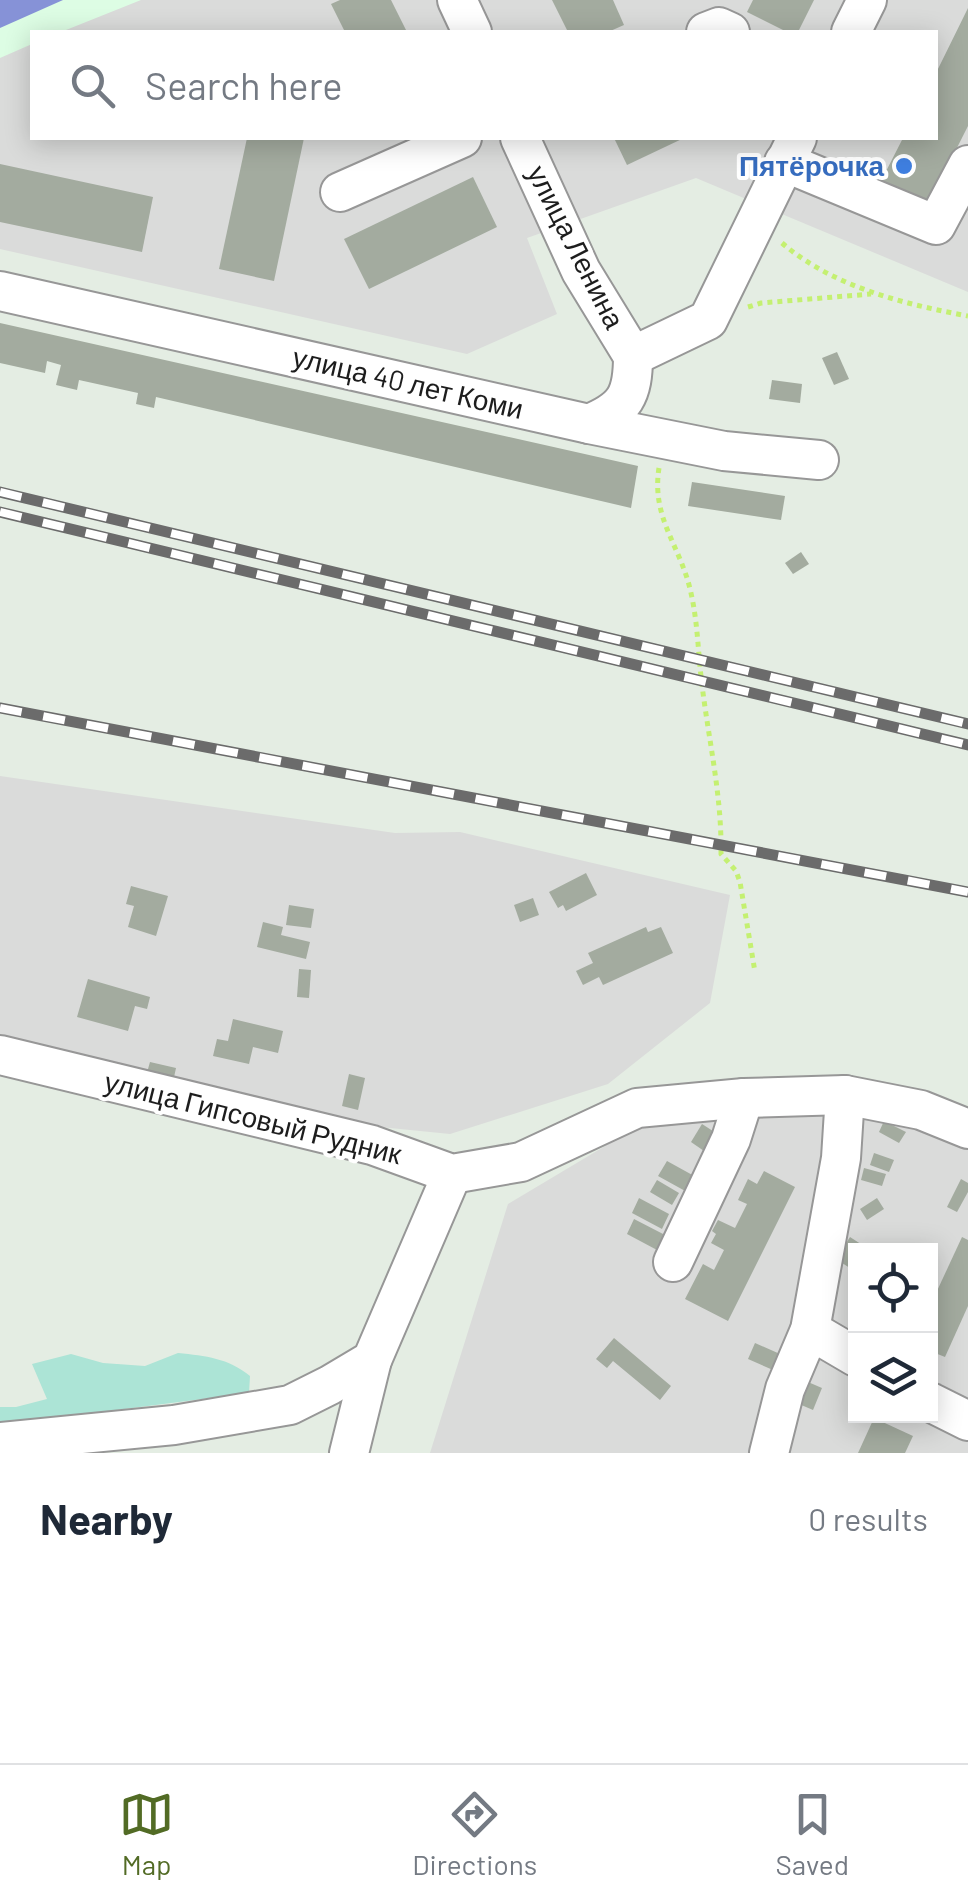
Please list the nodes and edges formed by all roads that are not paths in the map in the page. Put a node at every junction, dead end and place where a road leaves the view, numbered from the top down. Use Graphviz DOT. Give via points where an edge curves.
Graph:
graph roads {
  1 [pos="457,0"];
  2 [pos="867,0"];
  3 [pos="471,30"];
  4 [pos="851,30"];
  5 [pos="457,140"];
  6 [pos="521,140"];
  7 [pos="791,150"];
  8 [pos="968,164"];
  9 [pos="340,192"];
  10 [pos="0,291"];
  11 [pos="633,356"];
  12 [pos="589,424"];
  13 [pos="819,460"];
  14 [pos="0,1055"];
  15 [pos="845,1095"];
  16 [pos="744,1098"];
  17 [pos="968,1130"];
  18 [pos="452,1174"];
  19 [pos="672,1262"];
  20 [pos="810,1330"];
  21 [pos="848,1353"];
  22 [pos="372,1360"];
  23 [pos="938,1406"];
  24 [pos="968,1421"];
  25 [pos="0,1442"];
  26 [pos="349,1453"];
  27 [pos="770,1453"];
  1 -- 3 [label="street"];
  2 -- 4 [label="street"];
  5 -- 9 [label="street"];
  6 -- 11 [label="street, улица Ленина" via="581,271"];
  7 -- 8 [label="street" via="936,225"];
  7 -- 11 [label="street" via="708,320"];
  10 -- 12 [label="street, улица 40 лет Коми"];
  11 -- 12 [label="street" via="622,405"];
  12 -- 13 [label="street, улица 40 лет Коми" via="724,451"];
  14 -- 18 [label="street, улица Гипсовый Рудник" via="372,1144"];
  15 -- 16 [label="street"];
  15 -- 17 [label="street" via="921,1110"];
  15 -- 20 [label="street" via="841,1158"];
  16 -- 18 [label="street" via="637,1108 521,1162"];
  16 -- 19 [label="street"];
  18 -- 22 [label="street"];
  20 -- 21 [label="street"];
  20 -- 27 [label="street" via="784,1389"];
  22 -- 25 [label="street" via="290,1405 174,1425"];
  22 -- 26 [label="street"];
  23 -- 24 [label="street"];
}
